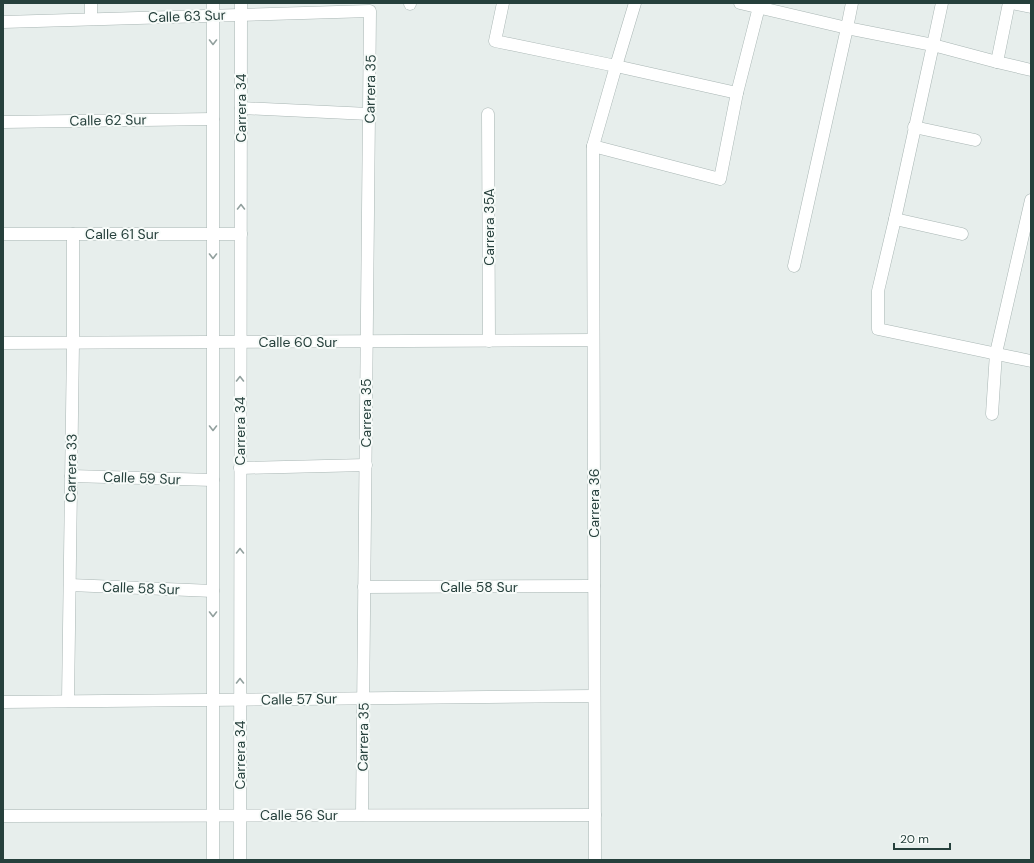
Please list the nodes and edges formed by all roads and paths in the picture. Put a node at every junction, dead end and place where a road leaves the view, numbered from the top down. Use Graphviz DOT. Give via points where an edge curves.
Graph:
graph roads {
  1 [pos="91,3"];
  2 [pos="214,3"];
  3 [pos="503,3"];
  4 [pos="635,3"];
  5 [pos="740,3"];
  6 [pos="852,3"];
  7 [pos="942,3"];
  8 [pos="1009,3"];
  9 [pos="1012,3"];
  10 [pos="760,5"];
  11 [pos="1031,7"];
  12 [pos="241,9"];
  13 [pos="370,11"];
  14 [pos="214,16"];
  15 [pos="91,19"];
  16 [pos="3,22"];
  17 [pos="847,28"];
  18 [pos="933,45"];
  19 [pos="997,62"];
  20 [pos="616,66"];
  21 [pos="1031,70"];
  22 [pos="737,93"];
  23 [pos="241,108"];
  24 [pos="369,114"];
  25 [pos="488,114"];
  26 [pos="213,119"];
  27 [pos="3,122"];
  28 [pos="914,127"];
  29 [pos="975,140"];
  30 [pos="593,146"];
  31 [pos="1031,200"];
  32 [pos="895,219"];
  33 [pos="3,234"];
  34 [pos="73,234"];
  35 [pos="213,234"];
  36 [pos="240,234"];
  37 [pos="962,234"];
  38 [pos="794,266"];
  39 [pos="593,340"];
  40 [pos="367,341"];
  41 [pos="489,341"];
  42 [pos="213,342"];
  43 [pos="240,342"];
  44 [pos="3,343"];
  45 [pos="73,343"];
  46 [pos="996,353"];
  47 [pos="1031,361"];
  48 [pos="992,414"];
  49 [pos="366,465"];
  50 [pos="240,468"];
  51 [pos="71,476"];
  52 [pos="213,480"];
  53 [pos="70,586"];
  54 [pos="594,586"];
  55 [pos="364,587"];
  56 [pos="213,591"];
  57 [pos="594,696"];
  58 [pos="363,698"];
  59 [pos="240,699"];
  60 [pos="213,700"];
  61 [pos="68,701"];
  62 [pos="3,702"];
  63 [pos="213,815"];
  64 [pos="240,815"];
  65 [pos="362,815"];
  66 [pos="595,815"];
  67 [pos="3,816"];
  68 [pos="213,860"];
  69 [pos="240,860"];
  70 [pos="595,860"];
  1 -- 15 [label="street"];
  2 -- 14 [label="street, Carrera 34"];
  3 -- 20 [label="street" via="495,41"];
  4 -- 20 [label="street, Carrera 36"];
  5 -- 10 [label="street"];
  6 -- 17 [label="street"];
  7 -- 18 [label="street"];
  8 -- 19 [label="street"];
  9 -- 11 [label="street"];
  10 -- 17 [label="street"];
  10 -- 22 [label="street"];
  12 -- 13 [label="street, Calle 63 Sur"];
  12 -- 14 [label="street, Calle 63 Sur"];
  12 -- 23 [label="street, Carrera 34"];
  13 -- 24 [label="street, Carrera 35"];
  14 -- 15 [label="street, Calle 63 Sur"];
  14 -- 26 [label="street, Carrera 34, one-way"];
  15 -- 16 [label="street, Calle 63 Sur"];
  17 -- 18 [label="street"];
  17 -- 38 [label="street"];
  18 -- 19 [label="street"];
  18 -- 28 [label="street"];
  19 -- 21 [label="street"];
  20 -- 22 [label="street"];
  20 -- 30 [label="street, Carrera 36"];
  22 -- 30 [label="street" via="720,179"];
  23 -- 24 [label="street"];
  36 -- 23 [label="street, Carrera 34, one-way"];
  24 -- 40 [label="street, Carrera 35"];
  25 -- 41 [label="street, Carrera 35A"];
  26 -- 27 [label="street, Calle 62 Sur"];
  26 -- 35 [label="street, Carrera 34"];
  28 -- 29 [label="street"];
  28 -- 32 [label="street"];
  30 -- 39 [label="street, Carrera 36"];
  31 -- 46 [label="street"];
  32 -- 37 [label="street"];
  32 -- 46 [label="street" via="878,291 878,329"];
  33 -- 34 [label="street, Calle 61 Sur"];
  34 -- 35 [label="street, Calle 61 Sur"];
  34 -- 45 [label="street, Carrera 33"];
  35 -- 36 [label="street, Calle 61 Sur"];
  35 -- 42 [label="street, Carrera 34, one-way"];
  36 -- 43 [label="street, Carrera 34"];
  39 -- 41 [label="street, Calle 60 Sur"];
  39 -- 54 [label="street, Carrera 36"];
  40 -- 41 [label="street, Calle 60 Sur"];
  40 -- 43 [label="street, Calle 60 Sur"];
  40 -- 49 [label="street, Carrera 35"];
  42 -- 43 [label="street, Calle 60 Sur"];
  42 -- 45 [label="street, Calle 60 Sur"];
  42 -- 52 [label="street, Carrera 34, one-way"];
  50 -- 43 [label="street, Carrera 34, one-way"];
  44 -- 45 [label="street, Calle 60 Sur"];
  45 -- 51 [label="street, Carrera 33"];
  46 -- 47 [label="street"];
  46 -- 48 [label="street"];
  49 -- 50 [label="street"];
  49 -- 55 [label="street, Carrera 35"];
  59 -- 50 [label="street, Carrera 34, one-way"];
  51 -- 52 [label="street, Calle 59 Sur"];
  51 -- 53 [label="street, Carrera 33"];
  52 -- 56 [label="street, Carrera 34"];
  53 -- 56 [label="street, Calle 58 Sur"];
  53 -- 61 [label="street, Carrera 33"];
  54 -- 55 [label="street, Calle 58 Sur"];
  54 -- 57 [label="street, Carrera 36"];
  55 -- 58 [label="street, Carrera 35"];
  56 -- 60 [label="street, Carrera 34, one-way"];
  57 -- 58 [label="street, Calle 57 Sur"];
  57 -- 66 [label="street, Carrera 36"];
  58 -- 59 [label="street, Calle 57 Sur"];
  58 -- 65 [label="street, Carrera 35"];
  59 -- 60 [label="street, Calle 57 Sur"];
  59 -- 64 [label="street, Carrera 34"];
  60 -- 61 [label="street, Calle 57 Sur"];
  60 -- 63 [label="street, Carrera 34"];
  61 -- 62 [label="street, Calle 57 Sur"];
  63 -- 64 [label="street, Calle 56 Sur"];
  63 -- 67 [label="street, Calle 56 Sur"];
  63 -- 68 [label="street, Carrera 34"];
  64 -- 65 [label="street, Calle 56 Sur"];
  64 -- 69 [label="street, Carrera 34"];
  65 -- 66 [label="street, Calle 56 Sur"];
  66 -- 70 [label="street, Carrera 36"];
}
